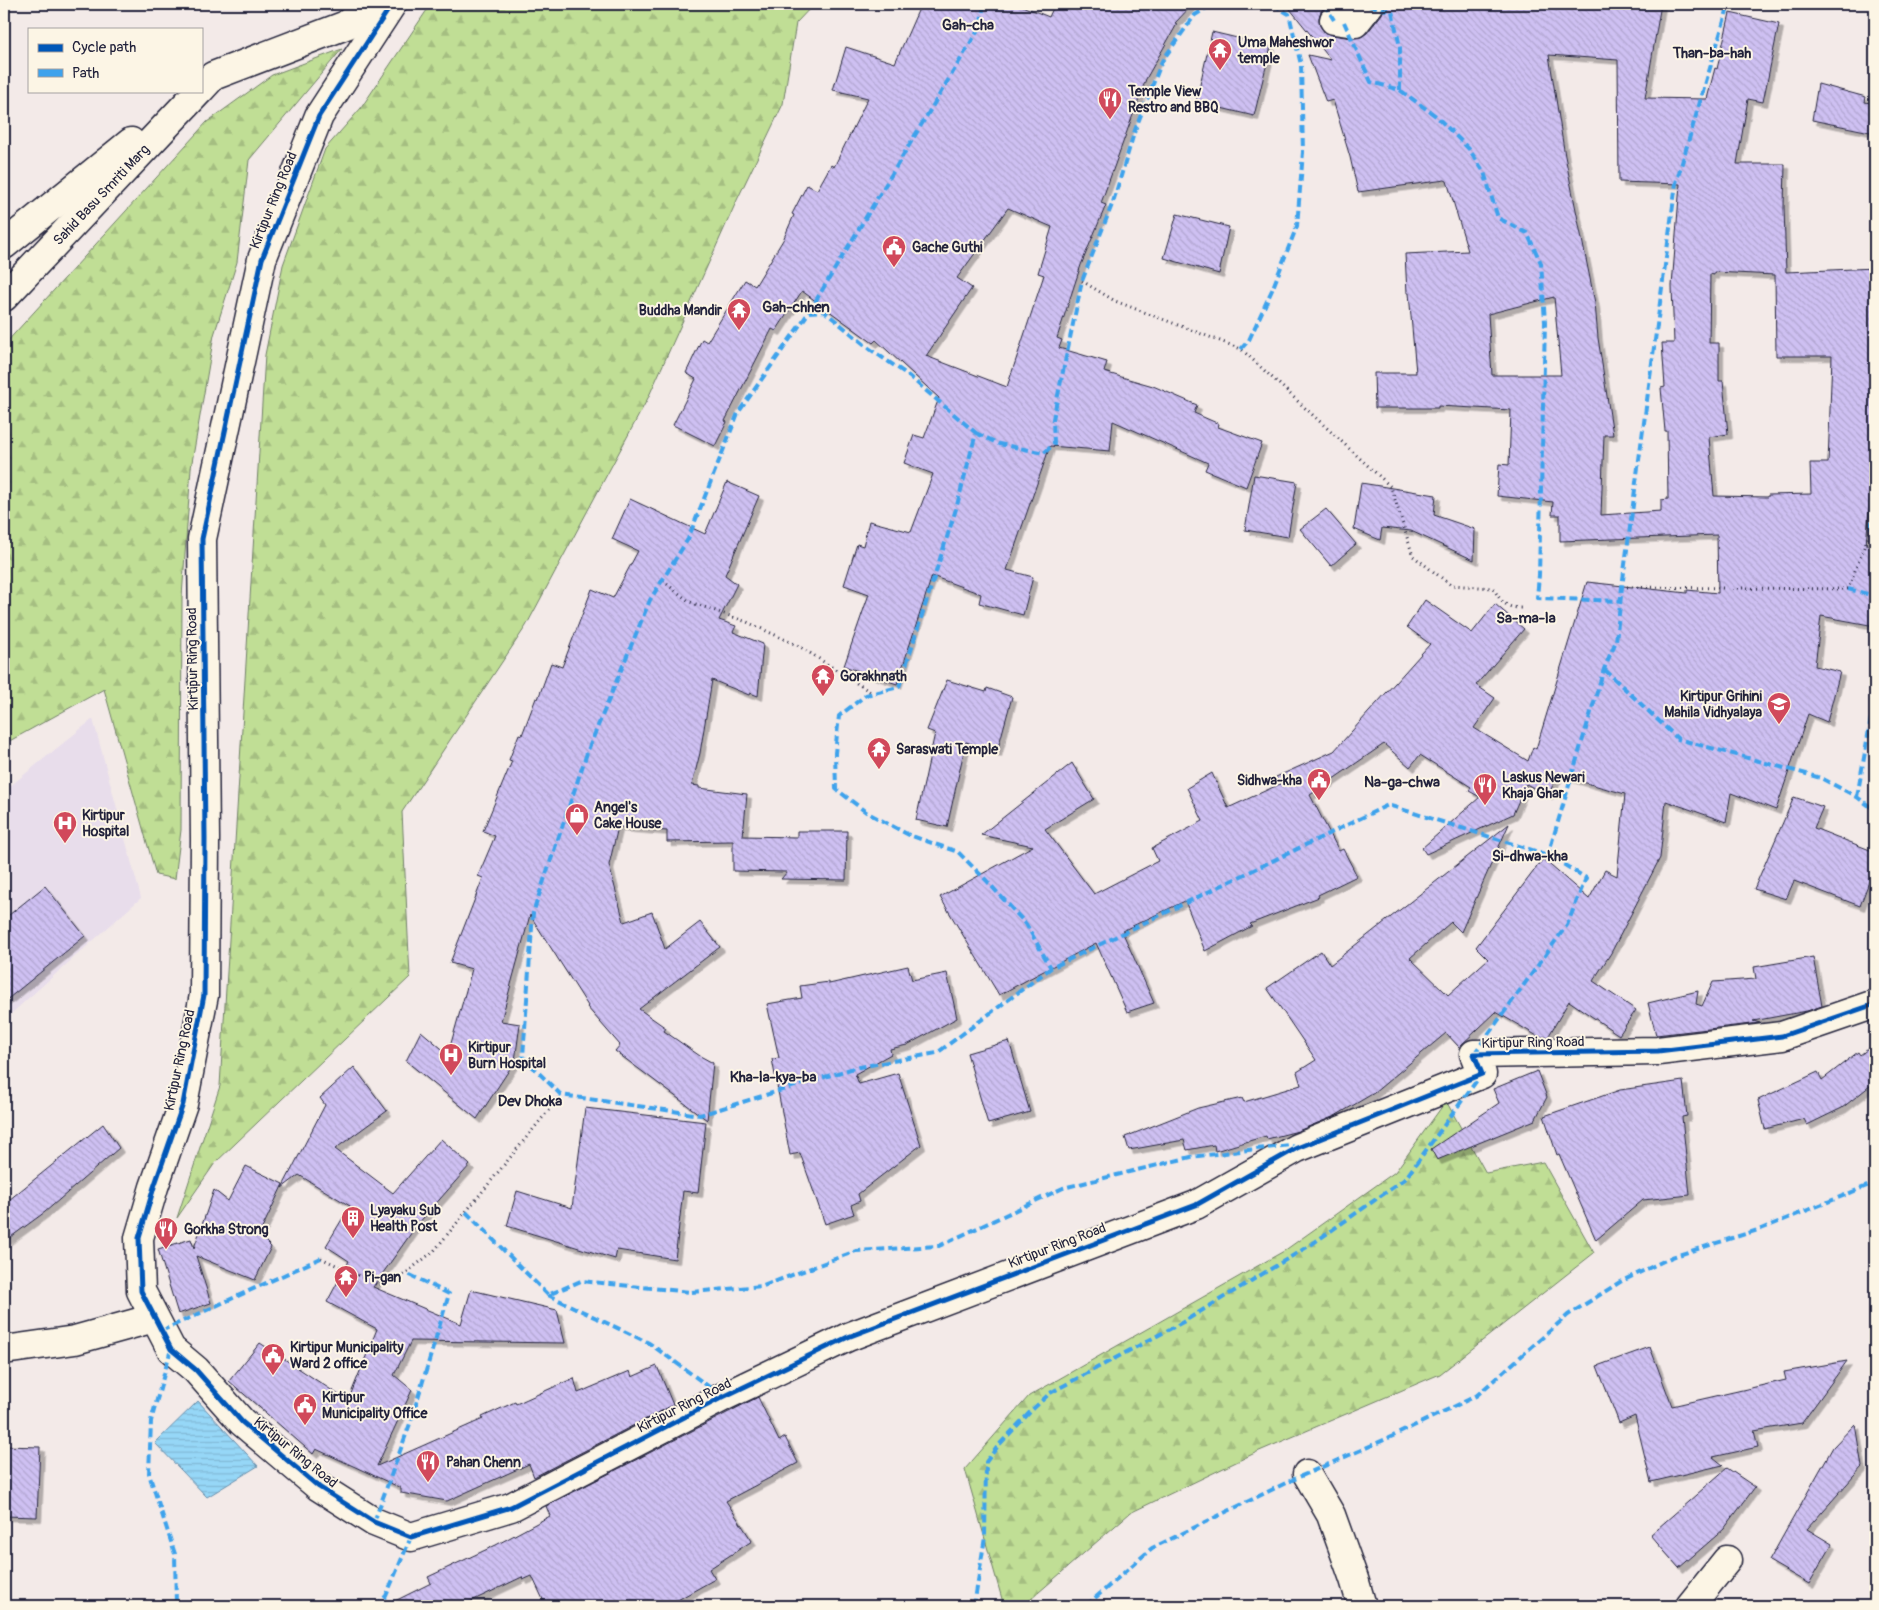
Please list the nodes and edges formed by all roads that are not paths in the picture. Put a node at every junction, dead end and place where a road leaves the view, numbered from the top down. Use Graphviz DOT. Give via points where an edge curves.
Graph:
graph roads {
  1 [pos="372,4"];
  2 [pos="392,4"];
  3 [pos="1370,4"];
  4 [pos="1334,20"];
  5 [pos="202,86"];
  6 [pos="195,92"];
  7 [pos="196,92"];
  8 [pos="4,245"];
  9 [pos="4,297"];
  10 [pos="1875,1004"];
  11 [pos="154,1318"];
  12 [pos="4,1350"];
  13 [pos="1307,1474"];
  14 [pos="1727,1560"];
  15 [pos="1362,1606"];
  16 [pos="1690,1606"];
  1 -- 5 [label="street, Sahid Basu Smriti Marg" via="346,25"];
  2 -- 11 [label="street, Kirtipur Ring Road" via="318,116 262,259 202,539 204,995 183,1104 139,1238 142,1291"];
  3 -- 4 [label="street" via="1356,23"];
  6 -- 8 [label="street"];
  7 -- 9 [label="street, Sahid Basu Smriti Marg"];
  10 -- 11 [label="street, Kirtipur Ring Road" via="1782,1036 1658,1051 1474,1054 1482,1074 1297,1148 1196,1205 848,1337 723,1397 511,1507 411,1537 374,1522 319,1487 242,1422 196,1370 171,1350"];
  11 -- 12 [label="street" via="75,1340"];
  13 -- 15 [label="street" via="1331,1515"];
  14 -- 16 [label="street"];
}
